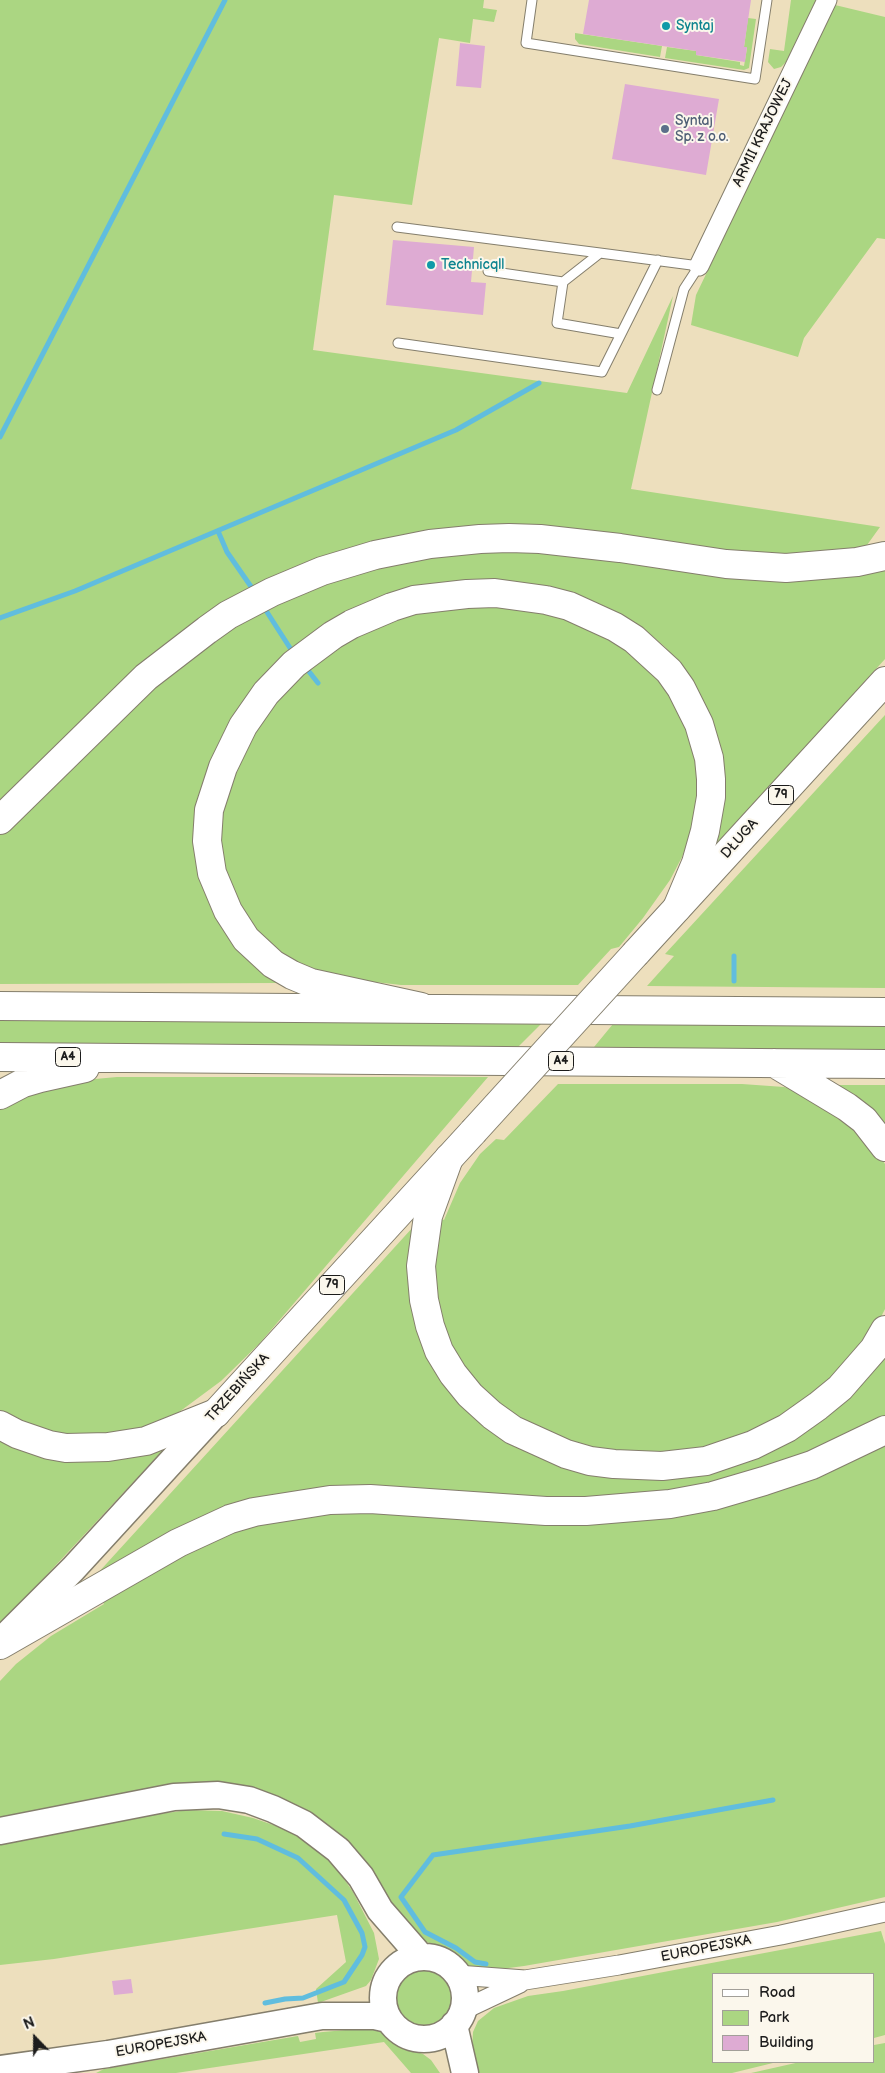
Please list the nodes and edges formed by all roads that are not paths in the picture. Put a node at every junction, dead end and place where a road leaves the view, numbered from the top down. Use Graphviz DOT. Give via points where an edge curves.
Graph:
graph roads {
  1 [pos="532,0"];
  2 [pos="767,0"];
  3 [pos="827,0"];
  4 [pos="396,227"];
  5 [pos="600,253"];
  6 [pos="658,260"];
  7 [pos="698,266"];
  8 [pos="488,272"];
  9 [pos="563,282"];
  10 [pos="621,334"];
  11 [pos="398,343"];
  12 [pos="657,390"];
  13 [pos="885,556"];
  14 [pos="885,681"];
  15 [pos="0,820"];
  16 [pos="677,908"];
  17 [pos="0,1006"];
  18 [pos="421,1008"];
  19 [pos="885,1012"];
  20 [pos="0,1057"];
  21 [pos="136,1057"];
  22 [pos="772,1063"];
  23 [pos="885,1064"];
  24 [pos="0,1095"];
  25 [pos="473,1132"];
  26 [pos="885,1147"];
  27 [pos="449,1158"];
  28 [pos="885,1330"];
  29 [pos="216,1413"];
  30 [pos="0,1425"];
  31 [pos="885,1430"];
  32 [pos="0,1644"];
  33 [pos="0,1830"];
  34 [pos="380,1910"];
  35 [pos="885,1912"];
  36 [pos="421,1957"];
  37 [pos="457,1975"];
  38 [pos="525,1980"];
  39 [pos="388,1981"];
  40 [pos="322,2016"];
  41 [pos="458,2018"];
  42 [pos="388,2019"];
  43 [pos="426,2039"];
  44 [pos="0,2069"];
  45 [pos="456,2073"];
  46 [pos="465,2073"];
  1 -- 2 [label="lane" via="526,43 756,80"];
  3 -- 7 [label="street, ARMII KRAJOWEJ"];
  4 -- 5 [label="lane"];
  5 -- 6 [label="lane"];
  5 -- 9 [label="lane"];
  6 -- 7 [label="lane"];
  6 -- 10 [label="lane"];
  7 -- 12 [label="lane" via="684,290"];
  8 -- 9 [label="lane"];
  9 -- 10 [label="lane" via="557,323"];
  10 -- 11 [label="lane" via="602,372"];
  13 -- 15 [label="main road" via="857,562 786,568 509,538 430,544 322,571 247,604 206,630 146,677"];
  14 -- 16 [label="main road, DŁUGA / 79"];
  16 -- 18 [label="main road" via="705,831 711,779 709,758 699,724 669,672 634,639 615,627 570,606 546,600 495,593 467,594 414,600 392,607 333,635 294,664 266,693 243,726 223,766 210,810 207,841 212,873 228,911 246,939 273,964 311,983"];
  16 -- 25 [label="main road, DŁUGA / 79, bridge"];
  17 -- 18 [label="main road"];
  18 -- 19 [label="main road"];
  20 -- 21 [label="main road, A4"];
  21 -- 22 [label="main road, A4"];
  21 -- 24 [label="main road" via="40,1078"];
  22 -- 23 [label="main road, A4"];
  22 -- 26 [label="main road" via="847,1107 864,1120"];
  25 -- 27 [label="main road, TRZEBIŃSKA / 79"];
  27 -- 28 [label="main road" via="428,1216 421,1266 424,1300 439,1351 470,1395 492,1415 513,1430 566,1454 614,1464 662,1466 706,1461 754,1445 787,1428 832,1394 874,1349"];
  27 -- 29 [label="main road, TRZEBIŃSKA / 79"];
  29 -- 30 [label="main road" via="146,1441 108,1447 49,1445"];
  29 -- 32 [label="main road, TRZEBIŃSKA / 79"];
  31 -- 32 [label="main road" via="812,1465 713,1496 670,1504 586,1511 350,1499 300,1503 254,1512 230,1519 178,1543"];
  33 -- 34 [label="main road" via="174,1797 218,1795 239,1798 294,1819 330,1843 361,1877"];
  34 -- 36 [label="main road"];
  34 -- 39 [label="main road"];
  35 -- 38 [label="street, EUROPEJSKA" via="771,1937"];
  36 -- 37 [label="main road" via="442,1962"];
  36 -- 39 [label="main road" via="403,1963"];
  37 -- 38 [label="street, EUROPEJSKA"];
  37 -- 41 [label="main road" via="464,1992"];
  38 -- 41 [label="street, EUROPEJSKA"];
  39 -- 40 [label="main road, EUROPEJSKA"];
  39 -- 42 [label="main road" via="383,2006"];
  40 -- 42 [label="main road, EUROPEJSKA"];
  40 -- 44 [label="main road, EUROPEJSKA" via="108,2054"];
  41 -- 43 [label="main road" via="439,2036"];
  41 -- 46 [label="main road"];
  42 -- 43 [label="main road" via="406,2036"];
  43 -- 45 [label="main road"];
}
